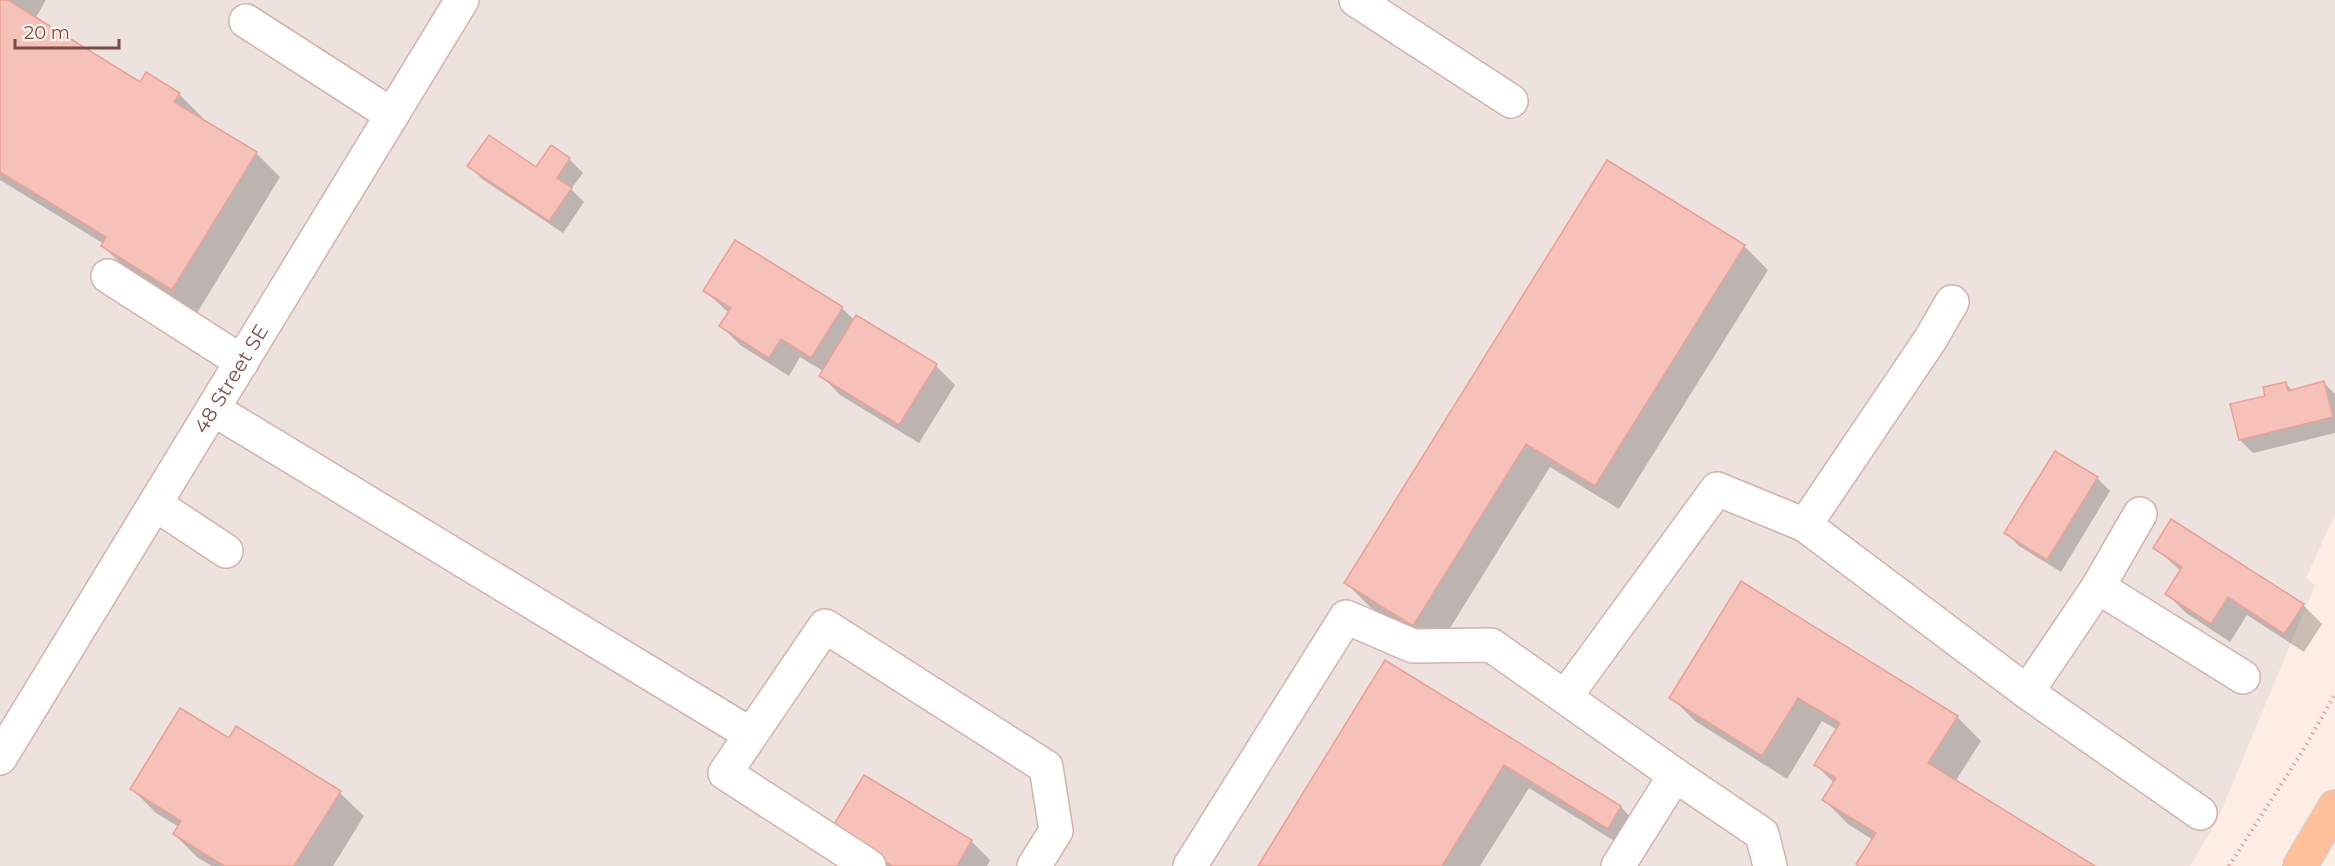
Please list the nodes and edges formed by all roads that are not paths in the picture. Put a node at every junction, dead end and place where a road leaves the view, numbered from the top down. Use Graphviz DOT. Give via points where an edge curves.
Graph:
graph roads {
  1 [pos="461,0"];
  2 [pos="1356,0"];
  3 [pos="246,21"];
  4 [pos="1511,101"];
  5 [pos="392,115"];
  6 [pos="108,276"];
  7 [pos="1952,303"];
  8 [pos="242,362"];
  9 [pos="213,409"];
  10 [pos="155,504"];
  11 [pos="2140,514"];
  12 [pos="1805,525"];
  13 [pos="226,551"];
  14 [pos="2098,587"];
  15 [pos="2243,677"];
  16 [pos="2027,692"];
  17 [pos="1565,697"];
  18 [pos="750,734"];
  19 [pos="0,758"];
  20 [pos="1675,775"];
  21 [pos="2335,807"];
  22 [pos="2200,813"];
  23 [pos="868,866"];
  24 [pos="1034,866"];
  25 [pos="1190,866"];
  26 [pos="1618,866"];
  27 [pos="1770,866"];
  28 [pos="2300,866"];
  1 -- 5 [label="street, 48 Street SE"];
  2 -- 4 [label="street"];
  3 -- 5 [label="street"];
  5 -- 8 [label="street, 48 Street SE"];
  6 -- 8 [label="street"];
  7 -- 12 [label="street"];
  8 -- 9 [label="street, 48 Street SE"];
  9 -- 10 [label="street, 48 Street SE"];
  9 -- 18 [label="street"];
  10 -- 13 [label="street"];
  10 -- 19 [label="street, 48 Street SE"];
  11 -- 14 [label="street"];
  12 -- 16 [label="street"];
  12 -- 17 [label="street" via="1717,489"];
  14 -- 15 [label="street"];
  14 -- 16 [label="street"];
  16 -- 22 [label="street"];
  17 -- 20 [label="street"];
  17 -- 25 [label="street" via="1491,645 1413,646 1346,617"];
  18 -- 23 [label="street" via="725,773"];
  18 -- 24 [label="street" via="825,626 1046,767 1056,831"];
  20 -- 26 [label="street"];
  20 -- 27 [label="street" via="1762,834"];
  21 -- 28 [label="main road"];
}
